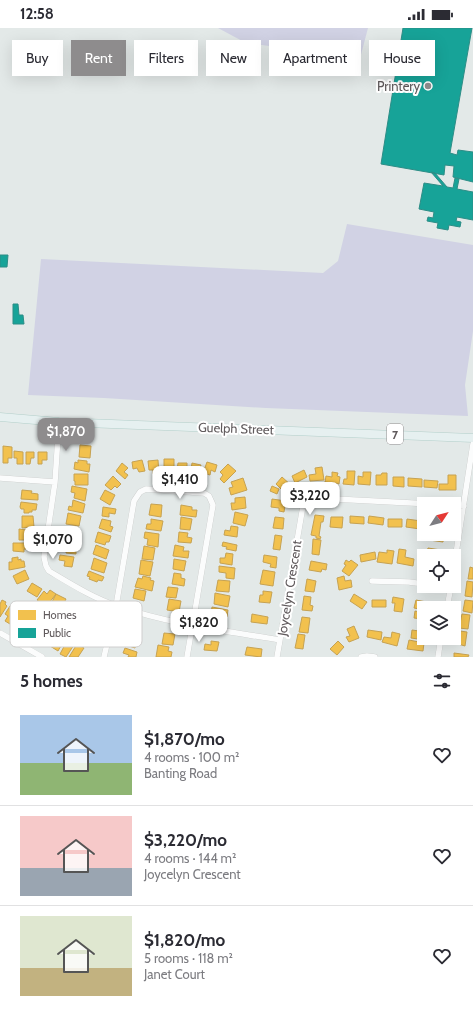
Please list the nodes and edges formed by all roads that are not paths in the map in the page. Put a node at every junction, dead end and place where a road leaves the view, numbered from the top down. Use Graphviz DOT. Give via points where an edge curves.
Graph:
graph roads {
  1 [pos="0,417"];
  2 [pos="60,422"];
  3 [pos="473,438"];
  4 [pos="473,444"];
  5 [pos="0,478"];
  6 [pos="56,482"];
  7 [pos="417,503"];
  8 [pos="461,506"];
  9 [pos="464,506"];
  10 [pos="457,549"];
  11 [pos="372,581"];
  12 [pos="417,583"];
  13 [pos="105,601"];
  14 [pos="117,601"];
  15 [pos="142,613"];
  16 [pos="193,626"];
  17 [pos="0,633"];
  18 [pos="10,639"];
  19 [pos="280,640"];
  20 [pos="440,645"];
  21 [pos="24,647"];
  22 [pos="106,647"];
  23 [pos="42,657"];
  24 [pos="104,657"];
  25 [pos="187,657"];
  26 [pos="277,657"];
  27 [pos="361,657"];
  28 [pos="375,657"];
  29 [pos="438,657"];
  1 -- 2 [label="main road, Guelph Street / 7"];
  2 -- 3 [label="main road, Guelph Street / 7"];
  2 -- 6 [label="street"];
  4 -- 9 [label="street"];
  5 -- 6 [label="street"];
  6 -- 13 [label="street" via="44,557 46,566 49,571 81,590"];
  7 -- 19 [label="street, Joycelyn Crescent" via="315,498 305,502"];
  8 -- 9 [label="street"];
  9 -- 10 [label="street"];
  11 -- 12 [label="street"];
  14 -- 16 [label="street" via="136,496 146,489 204,493 212,500 213,509"];
  15 -- 16 [label="street"];
  16 -- 19 [label="street"];
  16 -- 25 [label="street"];
  17 -- 18 [label="street"];
  19 -- 26 [label="street, Joycelyn Crescent"];
  20 -- 29 [label="street"];
  21 -- 23 [label="street"];
  22 -- 24 [label="street"];
  27 -- 28 [label="street"];
}
